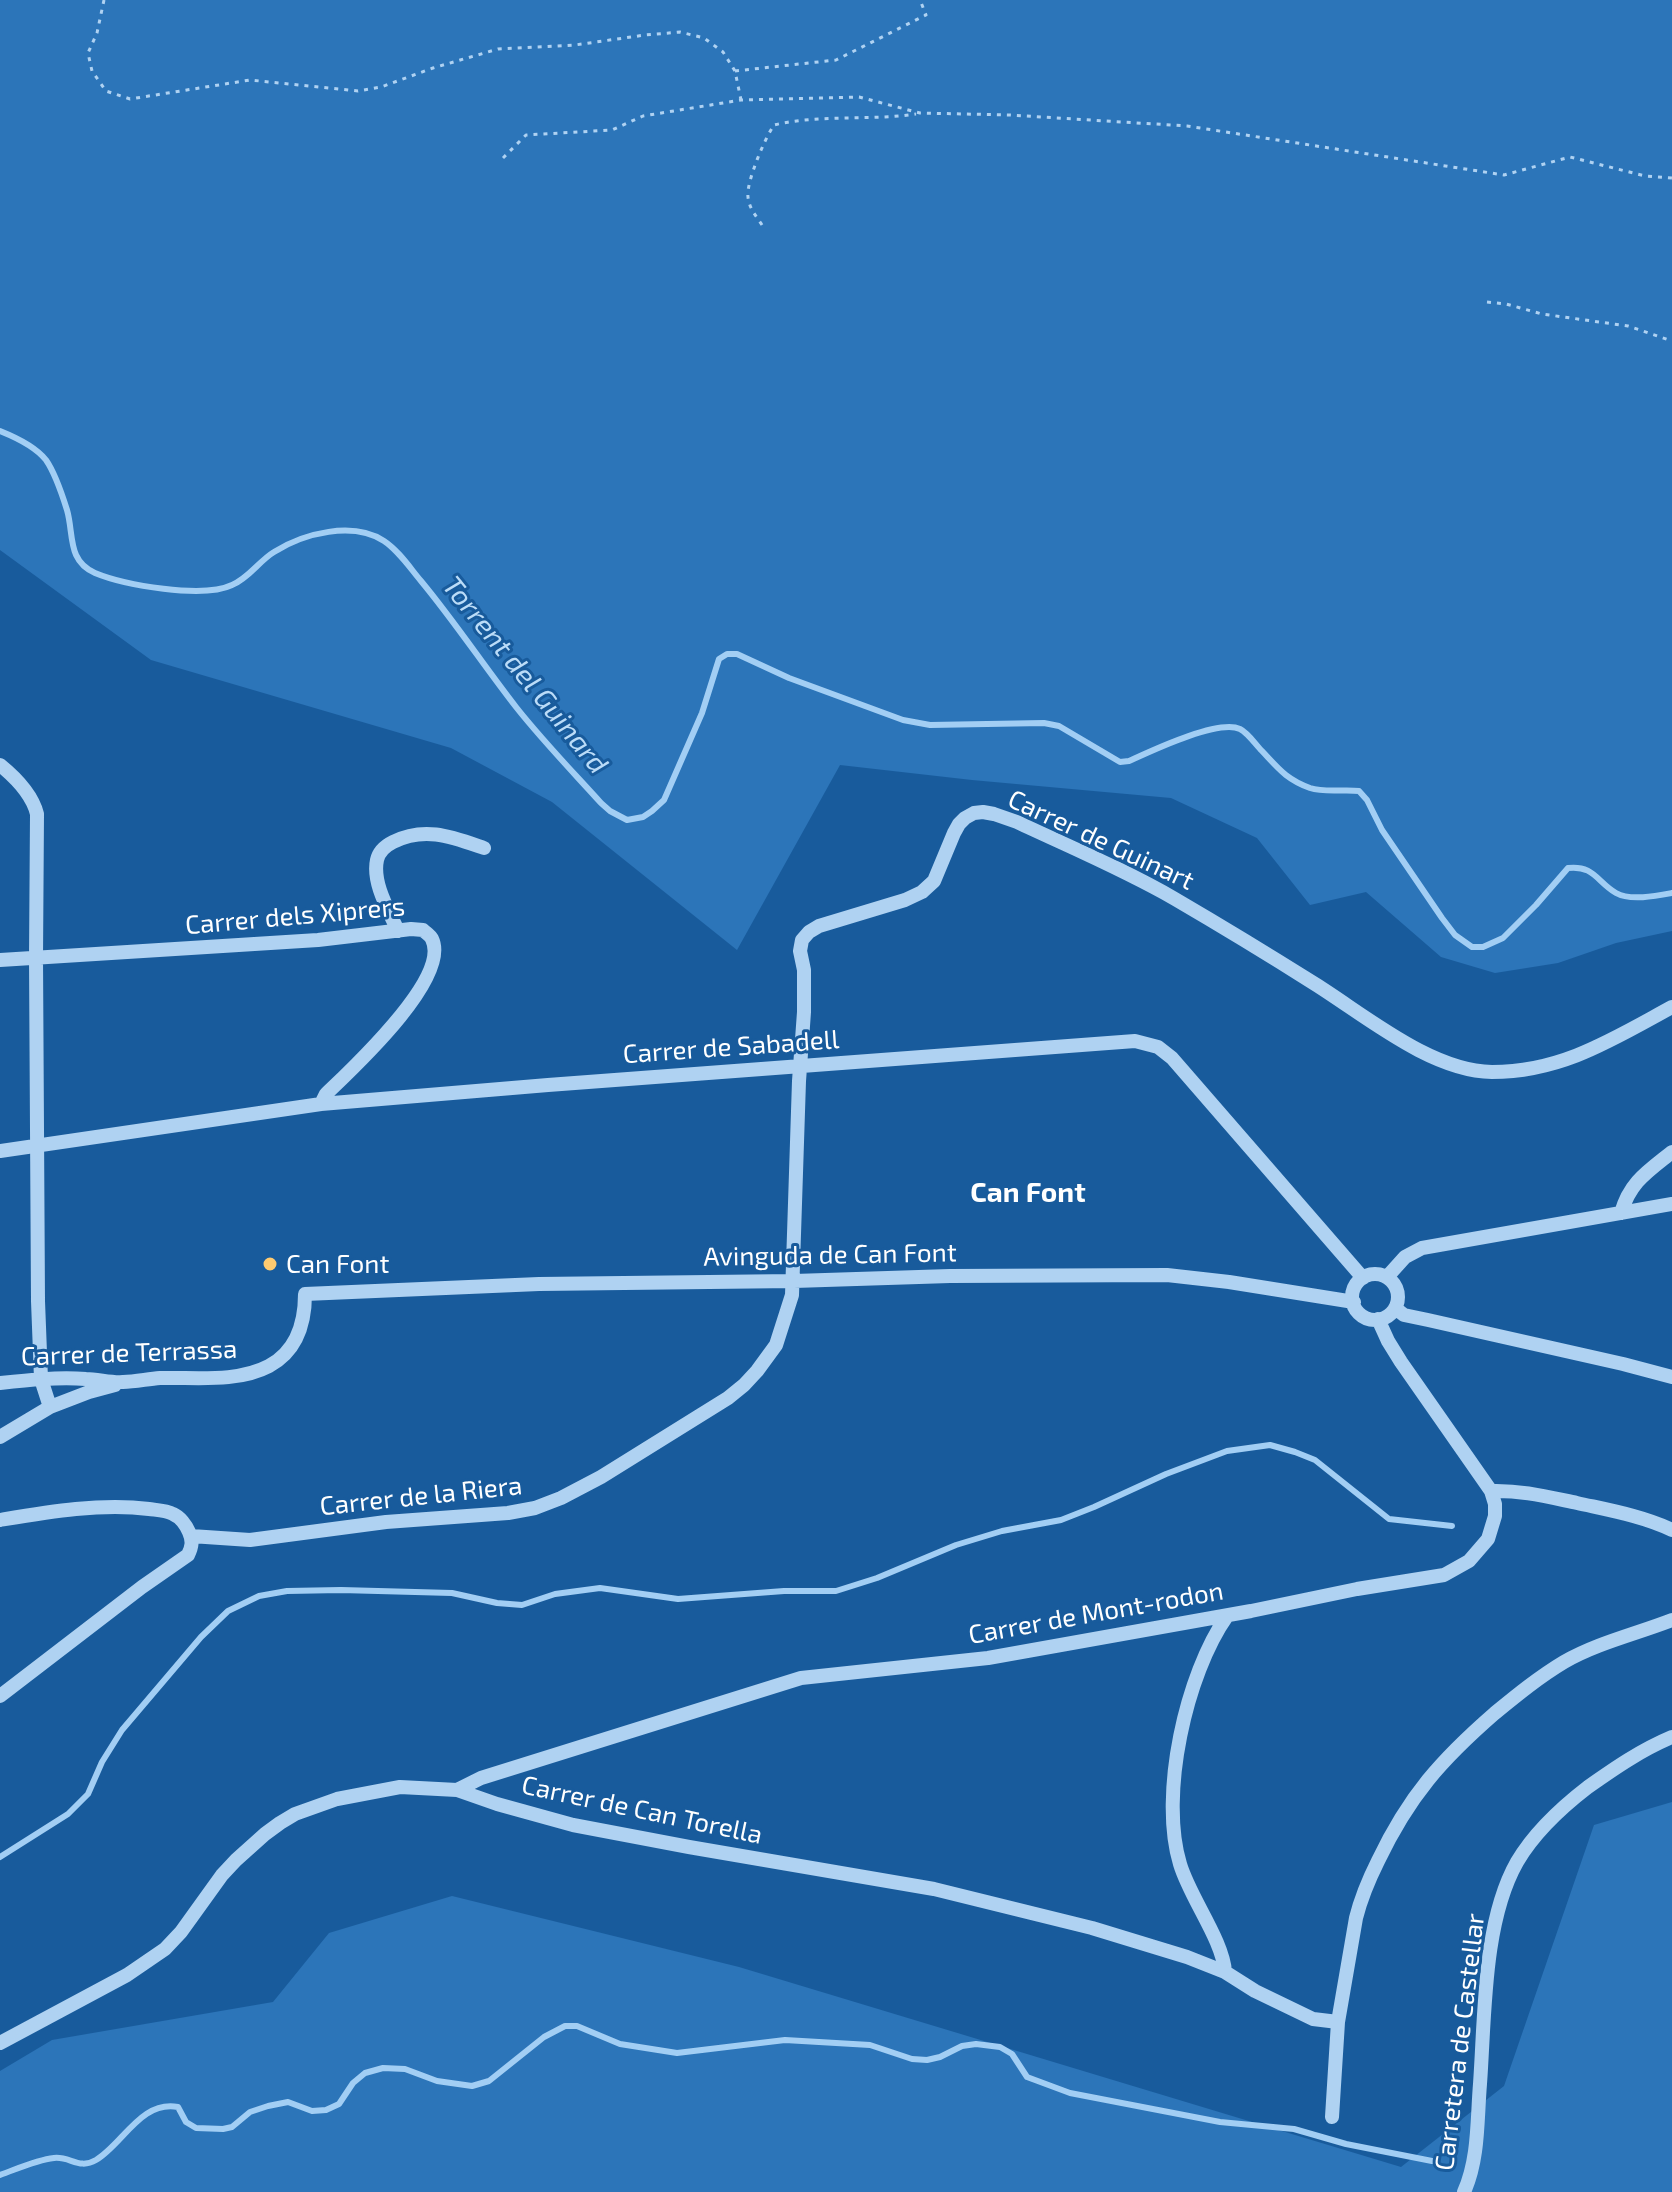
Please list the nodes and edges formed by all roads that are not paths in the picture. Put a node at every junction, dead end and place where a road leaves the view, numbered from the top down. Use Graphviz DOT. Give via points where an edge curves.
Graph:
graph roads {
  1 [pos="5,769"];
  2 [pos="484,848"];
  3 [pos="398,931"];
  4 [pos="36,958"];
  5 [pos="0,960"];
  6 [pos="1672,1007"];
  7 [pos="800,1067"];
  8 [pos="321,1104"];
  9 [pos="37,1145"];
  10 [pos="0,1151"];
  11 [pos="1672,1152"];
  12 [pos="1672,1204"];
  13 [pos="1621,1213"];
  14 [pos="1387,1277"];
  15 [pos="1363,1278"];
  16 [pos="794,1281"];
  17 [pos="305,1294"];
  18 [pos="1354,1302"];
  19 [pos="1395,1308"];
  20 [pos="1378,1319"];
  21 [pos="1672,1377"];
  22 [pos="41,1379"];
  23 [pos="123,1382"];
  24 [pos="0,1383"];
  25 [pos="50,1407"];
  26 [pos="0,1437"];
  27 [pos="1491,1491"];
  28 [pos="0,1520"];
  29 [pos="1672,1530"];
  30 [pos="191,1536"];
  31 [pos="1227,1616"];
  32 [pos="1672,1620"];
  33 [pos="0,1696"];
  34 [pos="1672,1737"];
  35 [pos="457,1790"];
  36 [pos="1225,1972"];
  37 [pos="1338,2022"];
  38 [pos="0,2043"];
  39 [pos="1332,2117"];
  40 [pos="1464,2192"];
  1 -- 4 [label="street" via="37,814"];
  2 -- 3 [label="street" via="431,832 383,847 377,872"];
  3 -- 4 [label="street, Carrer dels Xiprers"];
  3 -- 8 [label="street, Carrer dels Xiprers" via="423,930 432,940 429,974 400,1018"];
  4 -- 5 [label="street, Carrer dels Xiprers"];
  4 -- 9 [label="street"];
  6 -- 7 [label="street, Carrer de Guinart" via="1553,1065 1493,1072 1458,1067 1421,1053 1172,897 1017,822 983,812 959,824 934,881 922,892 828,922 802,940"];
  7 -- 8 [label="street, Carrer de Sabadell"];
  7 -- 15 [label="street, Carrer de Sabadell" via="1120,1041 1158,1047 1192,1079"];
  7 -- 16 [label="street, Carrer de Guinart"];
  8 -- 9 [label="street, Carrer de Sabadell"];
  9 -- 10 [label="street, Carrer de Sabadell"];
  9 -- 22 [label="street"];
  11 -- 13 [label="street" via="1633,1185"];
  12 -- 13 [label="street"];
  13 -- 14 [label="street" via="1422,1248"];
  14 -- 15 [label="street"];
  14 -- 19 [label="street" via="1397,1290"];
  15 -- 18 [label="street" via="1353,1290"];
  16 -- 17 [label="street, Avinguda de Can Font"];
  16 -- 18 [label="street, Avinguda de Can Font" via="1167,1275"];
  16 -- 30 [label="street, Carrer de la Riera" via="776,1345 744,1385 561,1498 508,1513 250,1540"];
  17 -- 23 [label="street, Carrer de Terrassa" via="301,1330 271,1365 235,1376"];
  18 -- 20 [label="street" via="1360,1314"];
  19 -- 20 [label="street"];
  19 -- 21 [label="street" via="1416,1318"];
  20 -- 27 [label="street" via="1401,1362"];
  22 -- 23 [label="street, Carrer de Terrassa"];
  22 -- 24 [label="street, Carrer de Terrassa"];
  22 -- 25 [label="street"];
  23 -- 25 [label="street"];
  25 -- 26 [label="street"];
  27 -- 29 [label="street" via="1519,1491 1604,1509"];
  27 -- 31 [label="street, Carrer de Mont-rodon" via="1495,1516 1488,1539 1458,1569"];
  28 -- 30 [label="street" via="142,1508 172,1513"];
  30 -- 33 [label="street" via="188,1555"];
  31 -- 35 [label="street, Carrer de Mont-rodon" via="988,1658 801,1678"];
  31 -- 36 [label="street" via="1213,1634 1185,1714 1174,1811 1180,1863 1224,1958"];
  32 -- 37 [label="street" via="1565,1661 1517,1694 1438,1767 1401,1815 1359,1903"];
  34 -- 40 [label="street, Carretera de Castellar" via="1634,1756 1549,1821 1517,1862 1505,1888 1487,1980 1474,2151"];
  35 -- 36 [label="street, Carrer de Can Torella" via="573,1825 934,1889 1092,1928"];
  35 -- 38 [label="street, Carrer de Can Torella" via="400,1787 337,1799 295,1814 236,1860 165,1949"];
  36 -- 37 [label="street, Carrer de Can Torella" via="1313,2019"];
  37 -- 39 [label="street"];
}
